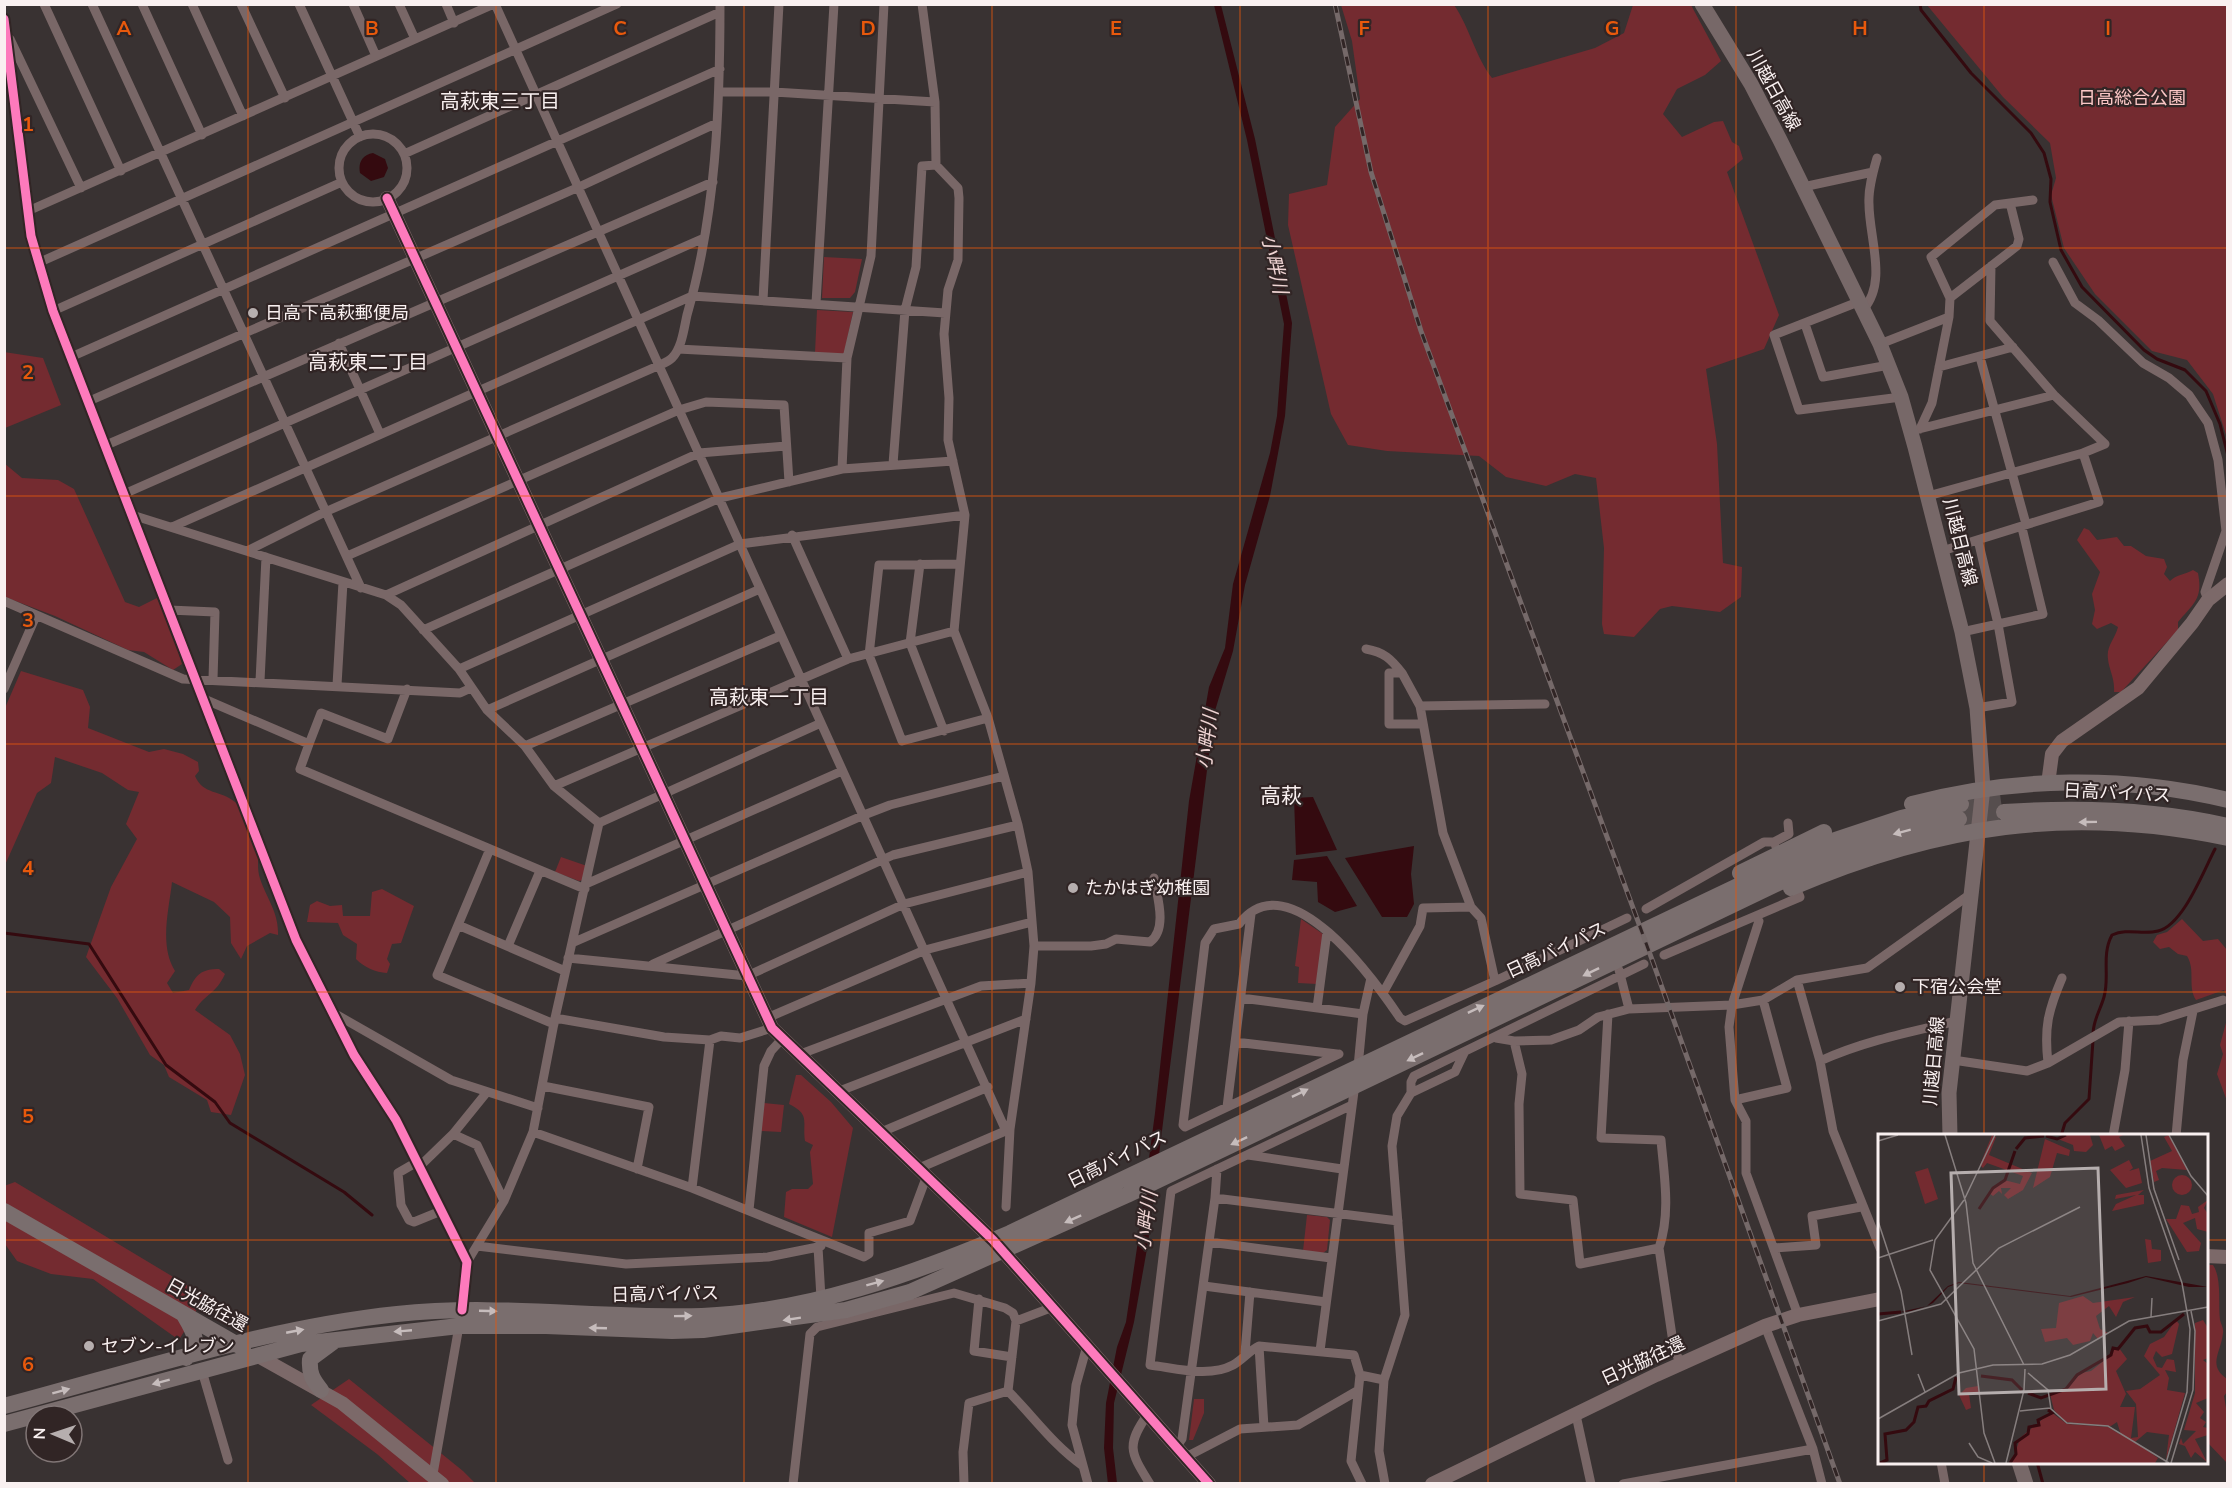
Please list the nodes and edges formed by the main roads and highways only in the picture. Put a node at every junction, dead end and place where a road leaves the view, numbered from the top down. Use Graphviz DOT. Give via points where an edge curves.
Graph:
graph roads {
  1 [pos="1702,4"];
  2 [pos="1983,788"];
  3 [pos="2004,805"];
  4 [pos="2223,820"];
  5 [pos="1980,829"];
  6 [pos="1668,919"];
  7 [pos="1664,937"];
  8 [pos="1950,1134"];
  9 [pos="4,1211"];
  10 [pos="997,1246"];
  11 [pos="184,1315"];
  12 [pos="460,1318"];
  13 [pos="342,1338"];
  14 [pos="238,1344"];
  15 [pos="258,1356"];
  16 [pos="186,1358"];
  17 [pos="321,1390"];
  18 [pos="4,1406"];
  19 [pos="4,1424"];
  20 [pos="2020,1464"];
  21 [pos="2026,1484"];
  1 -- 2 [label="main road, 川越日高線" via="1751,84 1803,187 1880,344 1915,430 1977,708"];
  2 -- 4 [label="highway" via="2095,782 2176,791"];
  2 -- 5 [label="main road, 川越日高線"];
  2 -- 6 [label="highway" via="1892,809 1827,830 1754,866"];
  3 -- 4 [label="highway, 日高バイパス" via="2091,794 2152,798"];
  4 -- 5 [label="highway, one-way" via="2005,825"];
  5 -- 7 [label="highway" via="1901,847 1842,866 1758,903"];
  5 -- 8 [label="main road, 川越日高線" via="1948,1094"];
  6 -- 7 [label="highway, 日高バイパス, one-way" via="1832,841 1901,818 1960,811 1843,852"];
  10 -- 6 [label="highway, 日高バイパス, one-way" via="1129,1174"];
  7 -- 10 [label="highway, 日高バイパス, one-way" via="1127,1195"];
  9 -- 11 [label="highway, 日光脇往還"];
  12 -- 10 [label="highway, 日高バイパス, one-way" via="706,1316 781,1307 902,1276"];
  10 -- 12 [label="highway, 日高バイパス, one-way" via="910,1292 846,1310 779,1321 672,1331"];
  11 -- 14 [label="highway, 日光脇往還"];
  11 -- 16 [label="highway" via="196,1336 195,1349"];
  12 -- 13 [label="highway, 日高バイパス, one-way"];
  14 -- 12 [label="highway, 日高バイパス, one-way" via="397,1314"];
  13 -- 15 [label="highway, 日高バイパス"];
  13 -- 17 [label="highway" via="310,1359 312,1380"];
  14 -- 15 [label="highway, 日光脇往還"];
  14 -- 16 [label="highway, 日高バイパス"];
  15 -- 19 [label="highway, 日高バイパス, one-way"];
  18 -- 16 [label="highway, 日高バイパス, one-way"];
  20 -- 21 [label="main road"];
}
